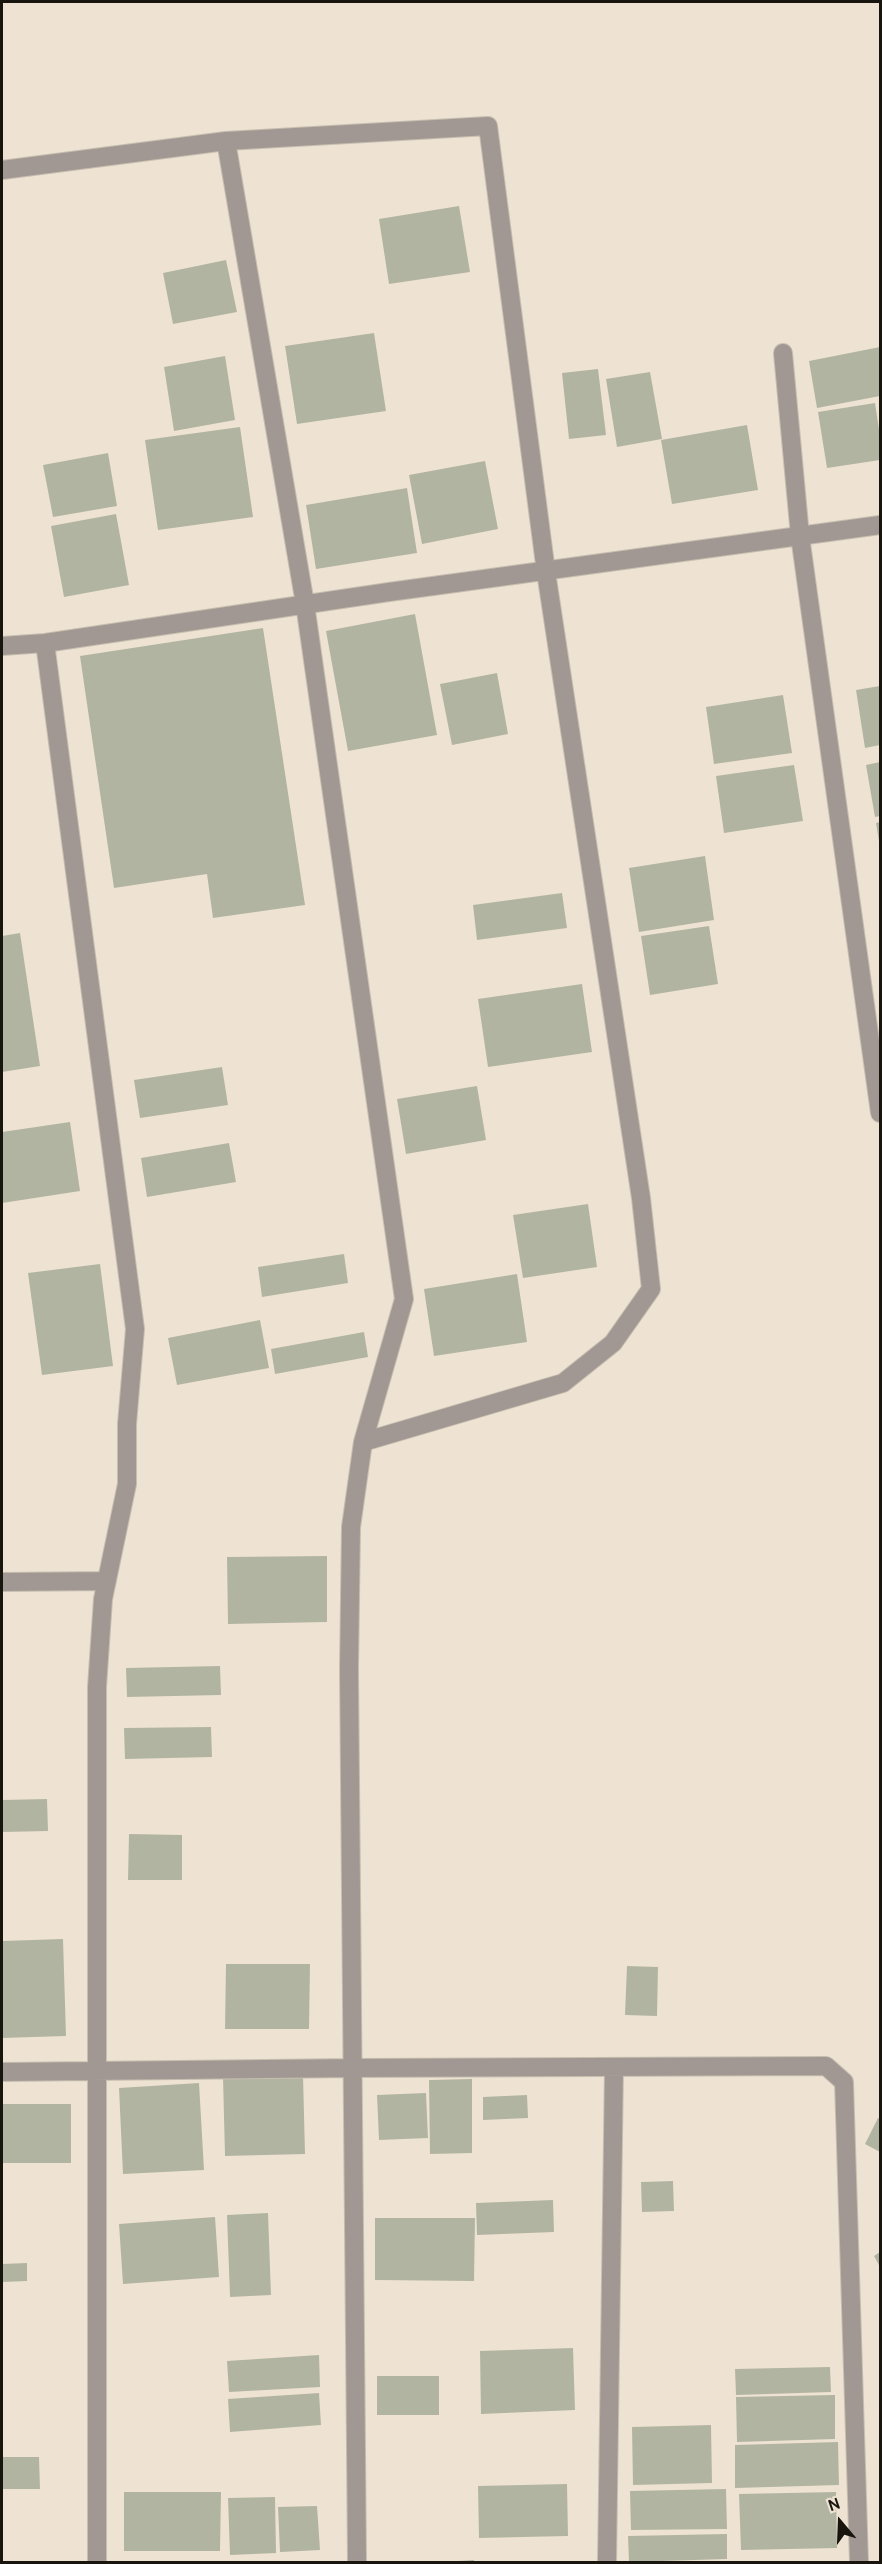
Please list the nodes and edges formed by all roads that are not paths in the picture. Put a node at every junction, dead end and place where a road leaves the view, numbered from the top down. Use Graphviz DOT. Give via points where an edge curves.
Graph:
graph roads {
  1 [pos="226,141"];
  2 [pos="2,170"];
  3 [pos="783,353"];
  4 [pos="880,525"];
  5 [pos="800,536"];
  6 [pos="546,572"];
  7 [pos="304,604"];
  8 [pos="45,643"];
  9 [pos="2,646"];
  10 [pos="880,1113"];
  11 [pos="363,1442"];
  12 [pos="107,1581"];
  13 [pos="2,1582"];
  14 [pos="614,2067"];
  15 [pos="354,2068"];
  16 [pos="2,2072"];
  17 [pos="97,2072"];
  18 [pos="97,2562"];
  19 [pos="357,2562"];
  20 [pos="607,2562"];
  21 [pos="859,2562"];
  1 -- 2 [label="street"];
  1 -- 6 [label="street" via="488,126"];
  1 -- 7 [label="street"];
  3 -- 5 [label="street"];
  4 -- 5 [label="street"];
  5 -- 6 [label="street"];
  5 -- 10 [label="street"];
  6 -- 7 [label="street"];
  6 -- 11 [label="street" via="641,1198 651,1289 613,1343 563,1383"];
  7 -- 8 [label="street"];
  7 -- 11 [label="street" via="404,1299"];
  8 -- 9 [label="street"];
  8 -- 12 [label="street" via="135,1329 127,1484"];
  11 -- 15 [label="street" via="351,1527"];
  12 -- 13 [label="street"];
  12 -- 17 [label="street" via="102,1599 97,1687"];
  14 -- 15 [label="street"];
  14 -- 20 [label="street"];
  14 -- 21 [label="street" via="826,2066 844,2082"];
  15 -- 17 [label="street"];
  15 -- 19 [label="street"];
  16 -- 17 [label="street"];
  17 -- 18 [label="street"];
}
